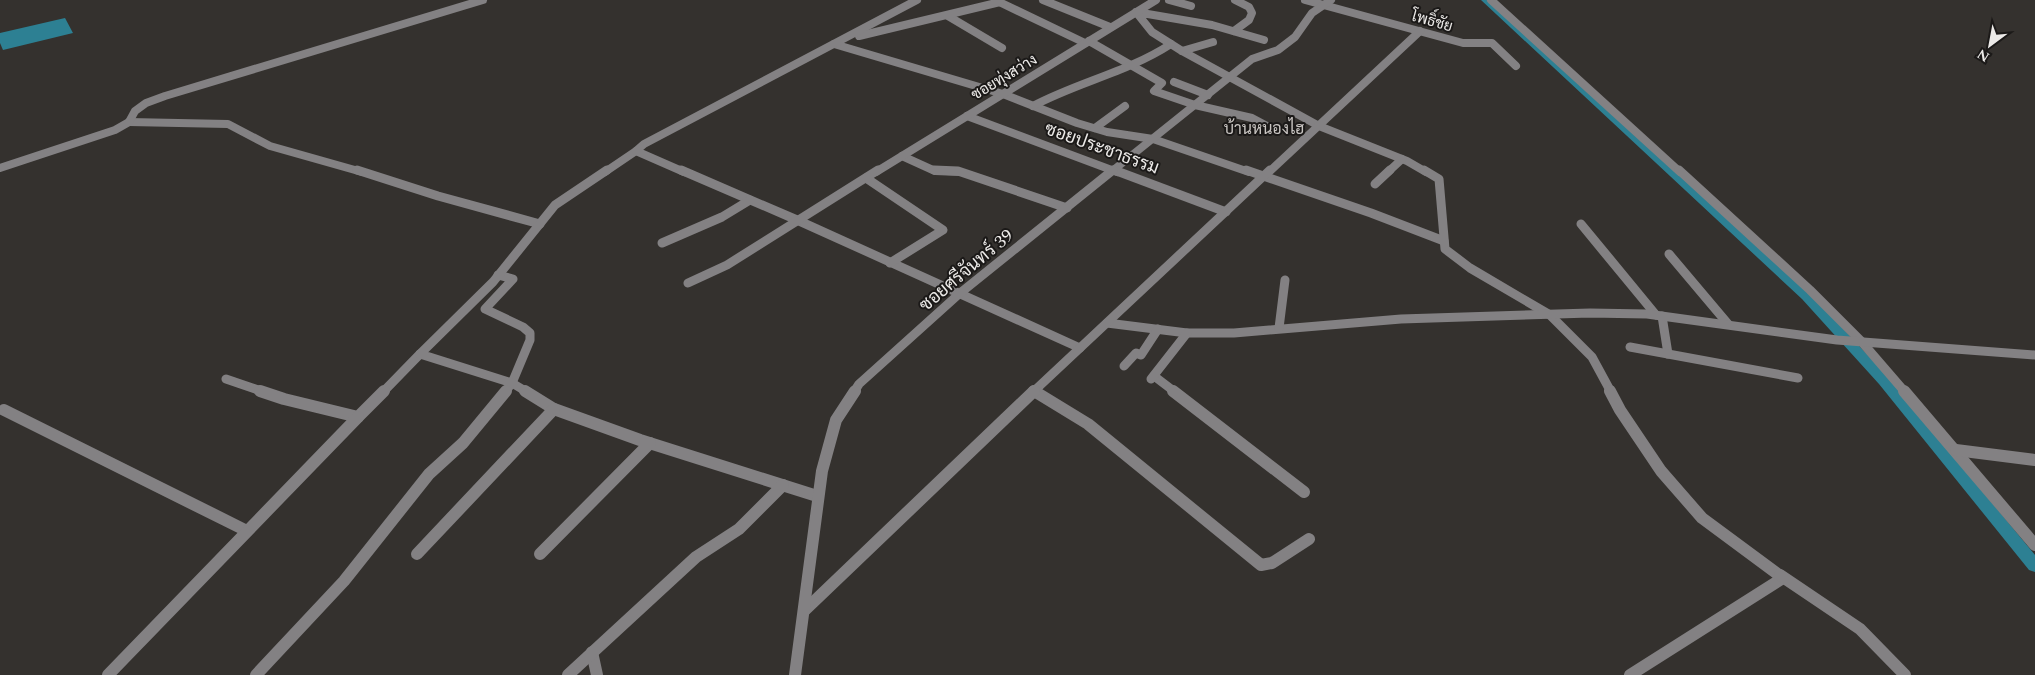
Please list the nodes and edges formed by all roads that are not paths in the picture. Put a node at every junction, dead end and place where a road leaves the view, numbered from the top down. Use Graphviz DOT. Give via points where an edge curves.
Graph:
graph roads {
  1 [pos="483,0"];
  2 [pos="917,0"];
  3 [pos="1043,0"];
  4 [pos="1156,0"];
  5 [pos="1169,0"];
  6 [pos="1234,0"];
  7 [pos="1305,0"];
  8 [pos="1490,0"];
  9 [pos="997,1"];
  10 [pos="1327,3"];
  11 [pos="1191,6"];
  12 [pos="1136,12"];
  13 [pos="948,16"];
  14 [pos="1110,27"];
  15 [pos="1234,31"];
  16 [pos="1420,31"];
  17 [pos="1264,40"];
  18 [pos="1087,42"];
  19 [pos="1213,42"];
  20 [pos="1171,44"];
  21 [pos="837,45"];
  22 [pos="1002,48"];
  23 [pos="1182,51"];
  24 [pos="1130,66"];
  25 [pos="1516,66"];
  26 [pos="1230,76"];
  27 [pos="1174,82"];
  28 [pos="1002,94"];
  29 [pos="1208,95"];
  30 [pos="1195,105"];
  31 [pos="1033,106"];
  32 [pos="1125,106"];
  33 [pos="967,116"];
  34 [pos="129,122"];
  35 [pos="1267,126"];
  36 [pos="1319,126"];
  37 [pos="1095,128"];
  38 [pos="1153,139"];
  39 [pos="636,151"];
  40 [pos="902,156"];
  41 [pos="1402,158"];
  42 [pos="0,168"];
  43 [pos="1114,170"];
  44 [pos="866,178"];
  45 [pos="1263,178"];
  46 [pos="1375,184"];
  47 [pos="750,200"];
  48 [pos="1067,208"];
  49 [pos="1226,212"];
  50 [pos="797,220"];
  51 [pos="540,224"];
  52 [pos="1581,224"];
  53 [pos="1444,241"];
  54 [pos="662,243"];
  55 [pos="1669,254"];
  56 [pos="890,263"];
  57 [pos="498,275"];
  58 [pos="1285,280"];
  59 [pos="688,283"];
  60 [pos="960,294"];
  61 [pos="1550,315"];
  62 [pos="1659,315"];
  63 [pos="1107,323"];
  64 [pos="1728,324"];
  65 [pos="1279,328"];
  66 [pos="1158,329"];
  67 [pos="1187,333"];
  68 [pos="1856,341"];
  69 [pos="1630,347"];
  70 [pos="1080,348"];
  71 [pos="420,354"];
  72 [pos="1668,354"];
  73 [pos="2035,355"];
  74 [pos="1124,366"];
  75 [pos="1798,378"];
  76 [pos="226,379"];
  77 [pos="512,383"];
  78 [pos="1034,391"];
  79 [pos="554,409"];
  80 [pos="4,410"];
  81 [pos="358,417"];
  82 [pos="650,443"];
  83 [pos="1956,450"];
  84 [pos="2035,460"];
  85 [pos="783,485"];
  86 [pos="1304,492"];
  87 [pos="817,496"];
  88 [pos="247,531"];
  89 [pos="1309,539"];
  90 [pos="2035,545"];
  91 [pos="417,554"];
  92 [pos="540,554"];
  93 [pos="1765,564"];
  94 [pos="804,611"];
  95 [pos="592,652"];
  96 [pos="108,675"];
  97 [pos="256,675"];
  98 [pos="568,675"];
  99 [pos="597,675"];
  100 [pos="794,675"];
  101 [pos="1630,675"];
  102 [pos="1906,675"];
  1 -- 34 [label="street" via="164,96 135,111"];
  2 -- 21 [label="street"];
  3 -- 14 [label="street"];
  4 -- 12 [label="street, ซอยทุ่งสว่าง"];
  5 -- 11 [label="street"];
  6 -- 15 [label="street" via="1249,7 1252,13 1249,20"];
  7 -- 10 [label="street, โพธิ์ชัย"];
  8 -- 68 [label="street" via="1810,290"];
  9 -- 13 [label="street"];
  9 -- 18 [label="street"];
  10 -- 16 [label="street, โพธิ์ชัย"];
  10 -- 26 [label="street, ซอยศรีจันทร์ 39" via="1312,13 1295,37 1278,50 1252,59"];
  12 -- 14 [label="street, ซอยทุ่งสว่าง"];
  12 -- 15 [label="street"];
  12 -- 20 [label="street" via="1152,32"];
  13 -- 21 [label="street" via="871,32"];
  13 -- 22 [label="street"];
  14 -- 18 [label="street, ซอยทุ่งสว่าง"];
  15 -- 17 [label="street"];
  16 -- 25 [label="street, โพธิ์ชัย" via="1463,43 1492,43"];
  16 -- 36 [label="street"];
  18 -- 24 [label="street"];
  18 -- 28 [label="street, ซอยทุ่งสว่าง"];
  19 -- 23 [label="street"];
  20 -- 23 [label="street"];
  20 -- 24 [label="street"];
  21 -- 28 [label="street"];
  21 -- 39 [label="street"];
  23 -- 26 [label="street"];
  24 -- 30 [label="street" via="1162,83 1154,91"];
  24 -- 31 [label="street" via="1086,81"];
  26 -- 29 [label="street, ซอยศรีจันทร์ 39"];
  26 -- 36 [label="street"];
  27 -- 29 [label="street"];
  28 -- 31 [label="street"];
  28 -- 33 [label="street, ซอยทุ่งสว่าง"];
  29 -- 30 [label="street, ซอยศรีจันทร์ 39"];
  30 -- 35 [label="street" via="1252,118"];
  30 -- 38 [label="street, ซอยศรีจันทร์ 39"];
  31 -- 37 [label="street"];
  32 -- 37 [label="street"];
  33 -- 40 [label="street, ซอยทุ่งสว่าง"];
  33 -- 43 [label="street, ซอยประชาธรรม"];
  34 -- 42 [label="street" via="115,130"];
  34 -- 51 [label="street" via="228,124 270,146"];
  36 -- 41 [label="street"];
  36 -- 45 [label="street"];
  37 -- 38 [label="street"];
  38 -- 43 [label="street, ซอยศรีจันทร์ 39"];
  38 -- 45 [label="street"];
  39 -- 47 [label="street"];
  39 -- 51 [label="street" via="555,205"];
  40 -- 44 [label="street, ซอยทุ่งสว่าง"];
  40 -- 48 [label="street" via="935,172 958,171"];
  41 -- 46 [label="street"];
  41 -- 53 [label="street" via="1439,179"];
  43 -- 48 [label="street, ซอยศรีจันทร์ 39"];
  43 -- 49 [label="street, ซอยประชาธรรม"];
  44 -- 50 [label="street, ซอยทุ่งสว่าง"];
  44 -- 56 [label="street" via="942,230"];
  45 -- 49 [label="street"];
  45 -- 53 [label="street"];
  47 -- 50 [label="street"];
  47 -- 54 [label="street" via="722,217"];
  48 -- 60 [label="street, ซอยศรีจันทร์ 39"];
  49 -- 63 [label="street"];
  50 -- 56 [label="street"];
  50 -- 59 [label="street, ซอยทุ่งสว่าง" via="726,265"];
  51 -- 57 [label="street"];
  52 -- 62 [label="street"];
  53 -- 61 [label="street" via="1445,249 1470,268"];
  55 -- 64 [label="street"];
  56 -- 60 [label="street"];
  57 -- 71 [label="street"];
  57 -- 77 [label="street" via="512,279 485,309 530,333"];
  58 -- 65 [label="street"];
  60 -- 70 [label="street"];
  60 -- 87 [label="street, ซอยศรีจันทร์ 39" via="859,384 836,420"];
  61 -- 62 [label="street"];
  61 -- 65 [label="street" via="1401,319"];
  61 -- 93 [label="street" via="1592,357 1620,410 1661,470 1702,518"];
  62 -- 64 [label="street"];
  62 -- 72 [label="street"];
  63 -- 66 [label="street"];
  63 -- 70 [label="street"];
  64 -- 68 [label="street"];
  65 -- 67 [label="street"];
  66 -- 67 [label="street"];
  66 -- 74 [label="street" via="1141,355 1136,354"];
  67 -- 86 [label="street" via="1153,378"];
  68 -- 73 [label="street"];
  68 -- 83 [label="street"];
  69 -- 72 [label="street"];
  70 -- 78 [label="street"];
  71 -- 77 [label="street"];
  71 -- 81 [label="street"];
  72 -- 75 [label="street"];
  76 -- 81 [label="street" via="284,399"];
  77 -- 79 [label="street"];
  77 -- 97 [label="street" via="463,443 430,474 344,581"];
  78 -- 89 [label="street" via="1088,424 1260,565 1272,563"];
  78 -- 94 [label="street"];
  79 -- 82 [label="street"];
  79 -- 91 [label="street"];
  80 -- 88 [label="street"];
  81 -- 88 [label="street"];
  82 -- 85 [label="street"];
  82 -- 92 [label="street"];
  83 -- 84 [label="street"];
  83 -- 90 [label="street"];
  85 -- 87 [label="street"];
  85 -- 95 [label="street" via="739,529 696,557"];
  87 -- 94 [label="street, ซอยศรีจันทร์ 39"];
  88 -- 96 [label="street"];
  93 -- 101 [label="street" via="1783,578"];
  93 -- 102 [label="street" via="1860,629"];
  94 -- 100 [label="street, ซอยศรีจันทร์ 39"];
  95 -- 98 [label="street"];
  95 -- 99 [label="street"];
}
